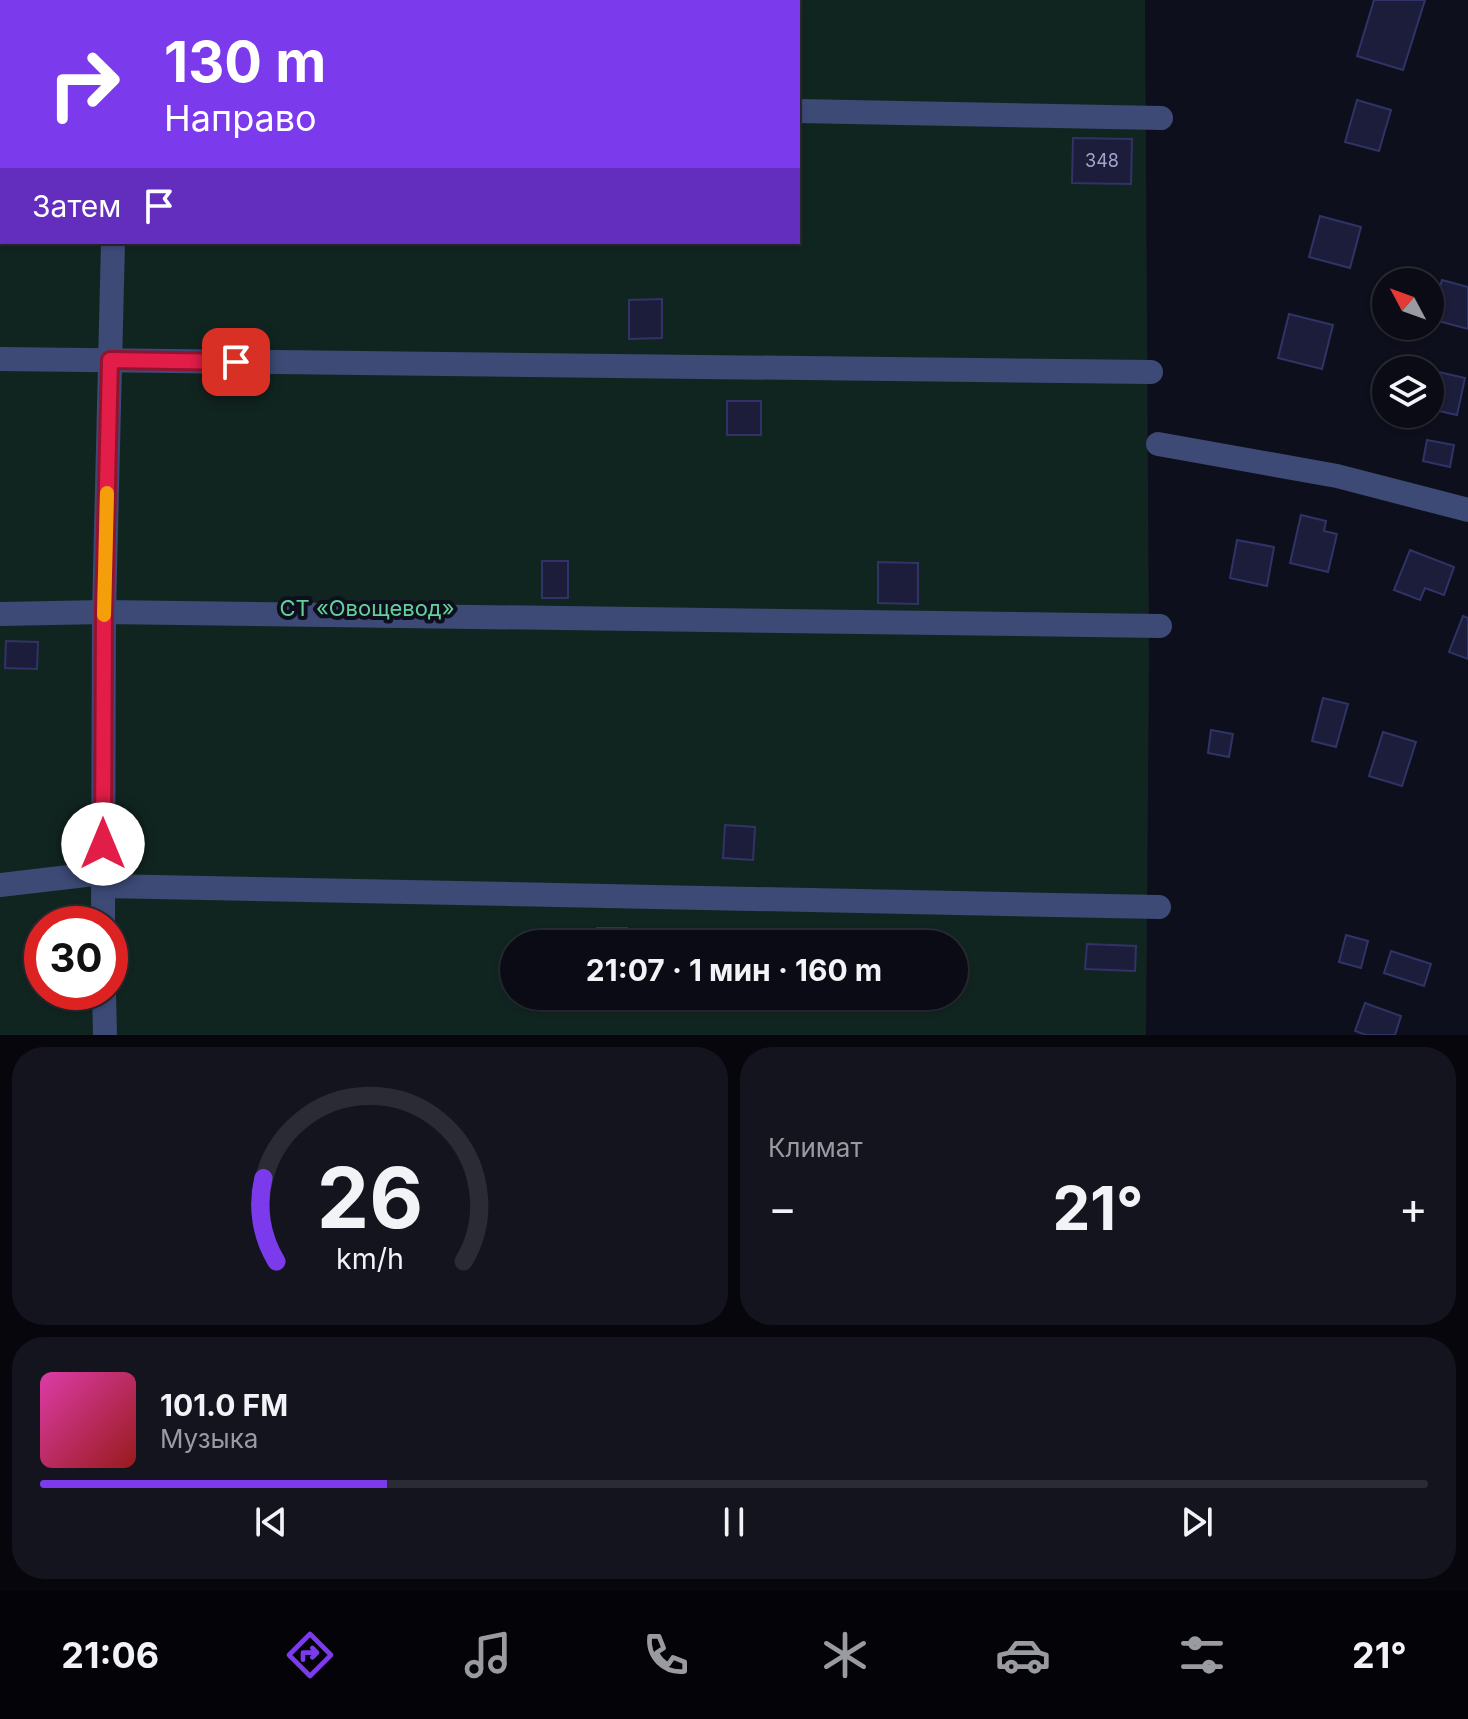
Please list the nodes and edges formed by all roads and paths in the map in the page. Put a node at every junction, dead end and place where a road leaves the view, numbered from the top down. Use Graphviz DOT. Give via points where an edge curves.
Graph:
graph roads {
  1 [pos="800,111"];
  2 [pos="1161,118"];
  3 [pos="113,244"];
  4 [pos="0,359"];
  5 [pos="110,360"];
  6 [pos="1151,372"];
  7 [pos="1158,444"];
  8 [pos="1468,510"];
  9 [pos="104,612"];
  10 [pos="0,614"];
  11 [pos="1160,626"];
  12 [pos="103,879"];
  13 [pos="0,885"];
  14 [pos="103,906"];
  15 [pos="1159,907"];
  16 [pos="104,1010"];
  17 [pos="105,1035"];
  1 -- 2 [label="street"];
  3 -- 5 [label="street"];
  4 -- 5 [label="street"];
  5 -- 6 [label="street"];
  5 -- 9 [label="street"];
  7 -- 8 [label="street" via="1337,476"];
  9 -- 10 [label="street"];
  9 -- 11 [label="street"];
  9 -- 12 [label="street"];
  12 -- 13 [label="street"];
  12 -- 14 [label="street"];
  12 -- 15 [label="street"];
  16 -- 17 [label="street"];
}
